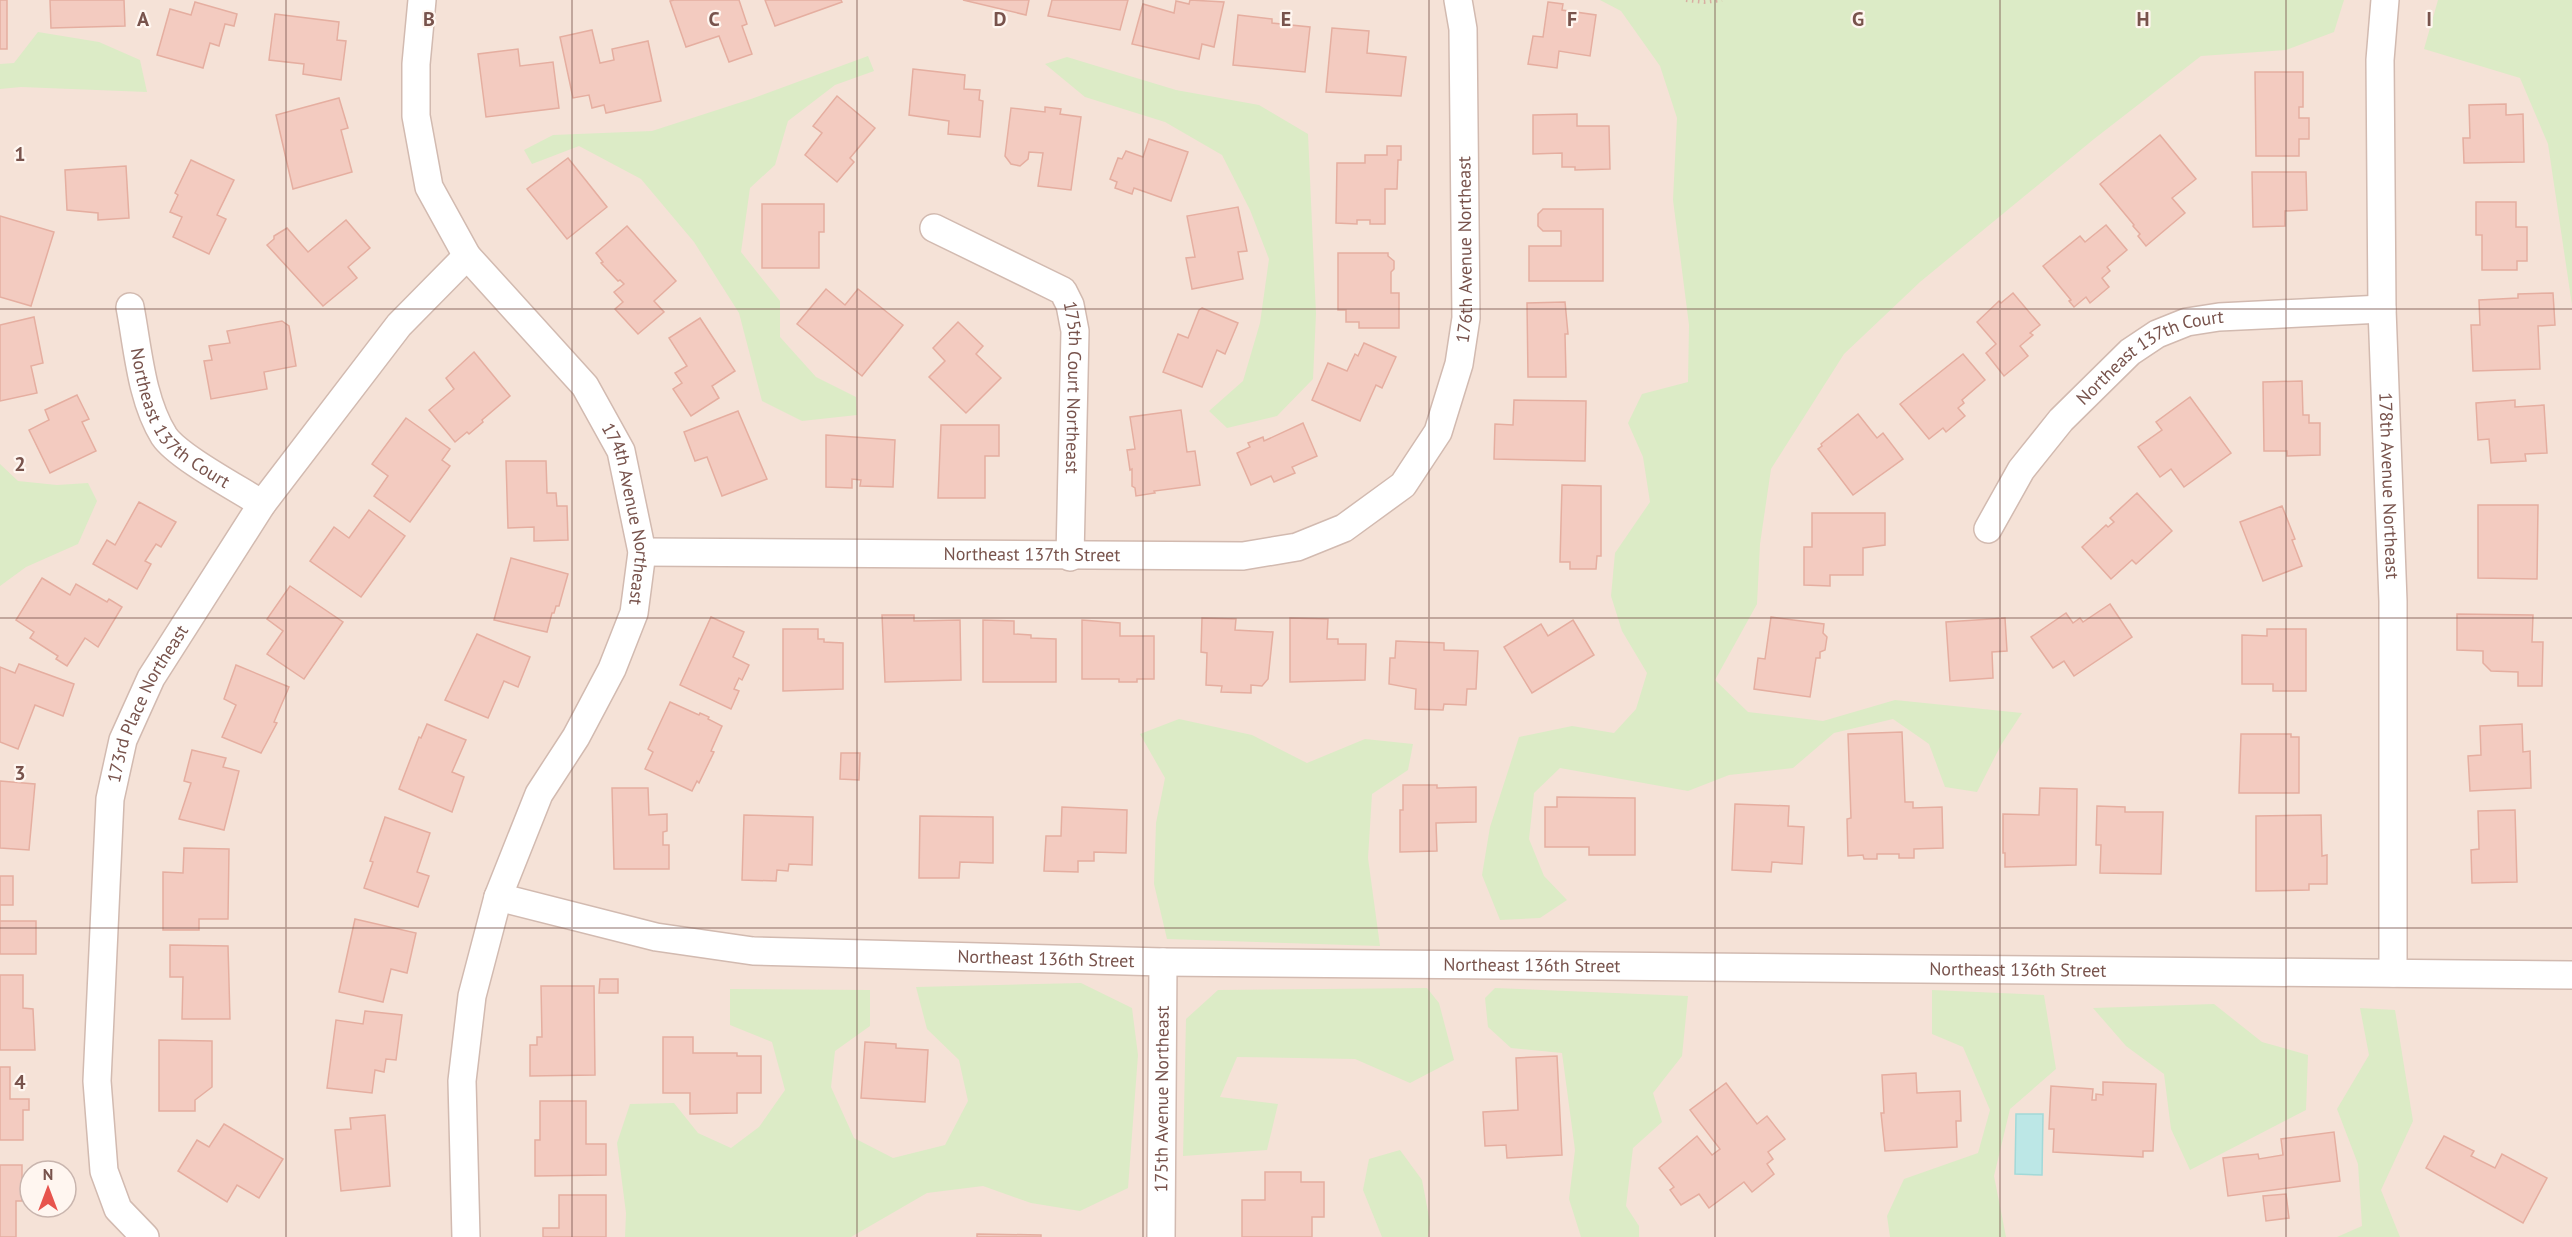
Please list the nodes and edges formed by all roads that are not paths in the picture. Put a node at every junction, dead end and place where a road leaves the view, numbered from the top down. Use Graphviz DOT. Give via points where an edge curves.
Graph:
graph roads {
  1 [pos="422,0"];
  2 [pos="1458,0"];
  3 [pos="2385,0"];
  4 [pos="934,228"];
  5 [pos="467,256"];
  6 [pos="130,307"];
  7 [pos="2382,309"];
  8 [pos="1403,485"];
  9 [pos="262,504"];
  10 [pos="1988,529"];
  11 [pos="642,552"];
  12 [pos="1070,557"];
  13 [pos="498,897"];
  14 [pos="1163,962"];
  15 [pos="2393,973"];
  16 [pos="2572,975"];
  17 [pos="145,1237"];
  18 [pos="466,1237"];
  19 [pos="1161,1237"];
  1 -- 5 [label="street, 174th Avenue Northeast" via="416,116 429,187"];
  2 -- 8 [label="street, 176th Avenue Northeast" via="1463,29 1466,318 1459,363 1438,432"];
  3 -- 7 [label="street, 178th Avenue Northeast" via="2380,60"];
  4 -- 12 [label="street, 175th Court Northeast" via="1063,291 1070,305 1075,332"];
  5 -- 9 [label="street, 173rd Place Northeast" via="399,325"];
  5 -- 11 [label="street, 174th Avenue Northeast" via="585,386 621,451"];
  6 -- 9 [label="street, Northeast 137th Court" via="147,399 165,437 192,460"];
  7 -- 10 [label="street, Northeast 137th Court" via="2219,317 2187,322 2157,334 2130,352 2061,420 2021,470"];
  7 -- 15 [label="street, 178th Avenue Northeast" via="2393,602"];
  8 -- 12 [label="street, Northeast 137th Street" via="1344,528 1297,547 1243,556"];
  9 -- 17 [label="street, 173rd Place Northeast" via="150,678 123,740 110,799 98,1081 100,1131 104,1171 118,1209"];
  11 -- 12 [label="street, Northeast 137th Street"];
  11 -- 13 [label="street, 174th Avenue Northeast" via="634,613 612,669 576,737 539,794"];
  13 -- 14 [label="street, Northeast 136th Street" via="656,937 753,951"];
  13 -- 18 [label="street, 174th Avenue Northeast" via="472,996 462,1081"];
  14 -- 15 [label="street, Northeast 136th Street"];
  14 -- 19 [label="street, 175th Avenue Northeast"];
  15 -- 16 [label="street, Northeast 136th Street"];
}
